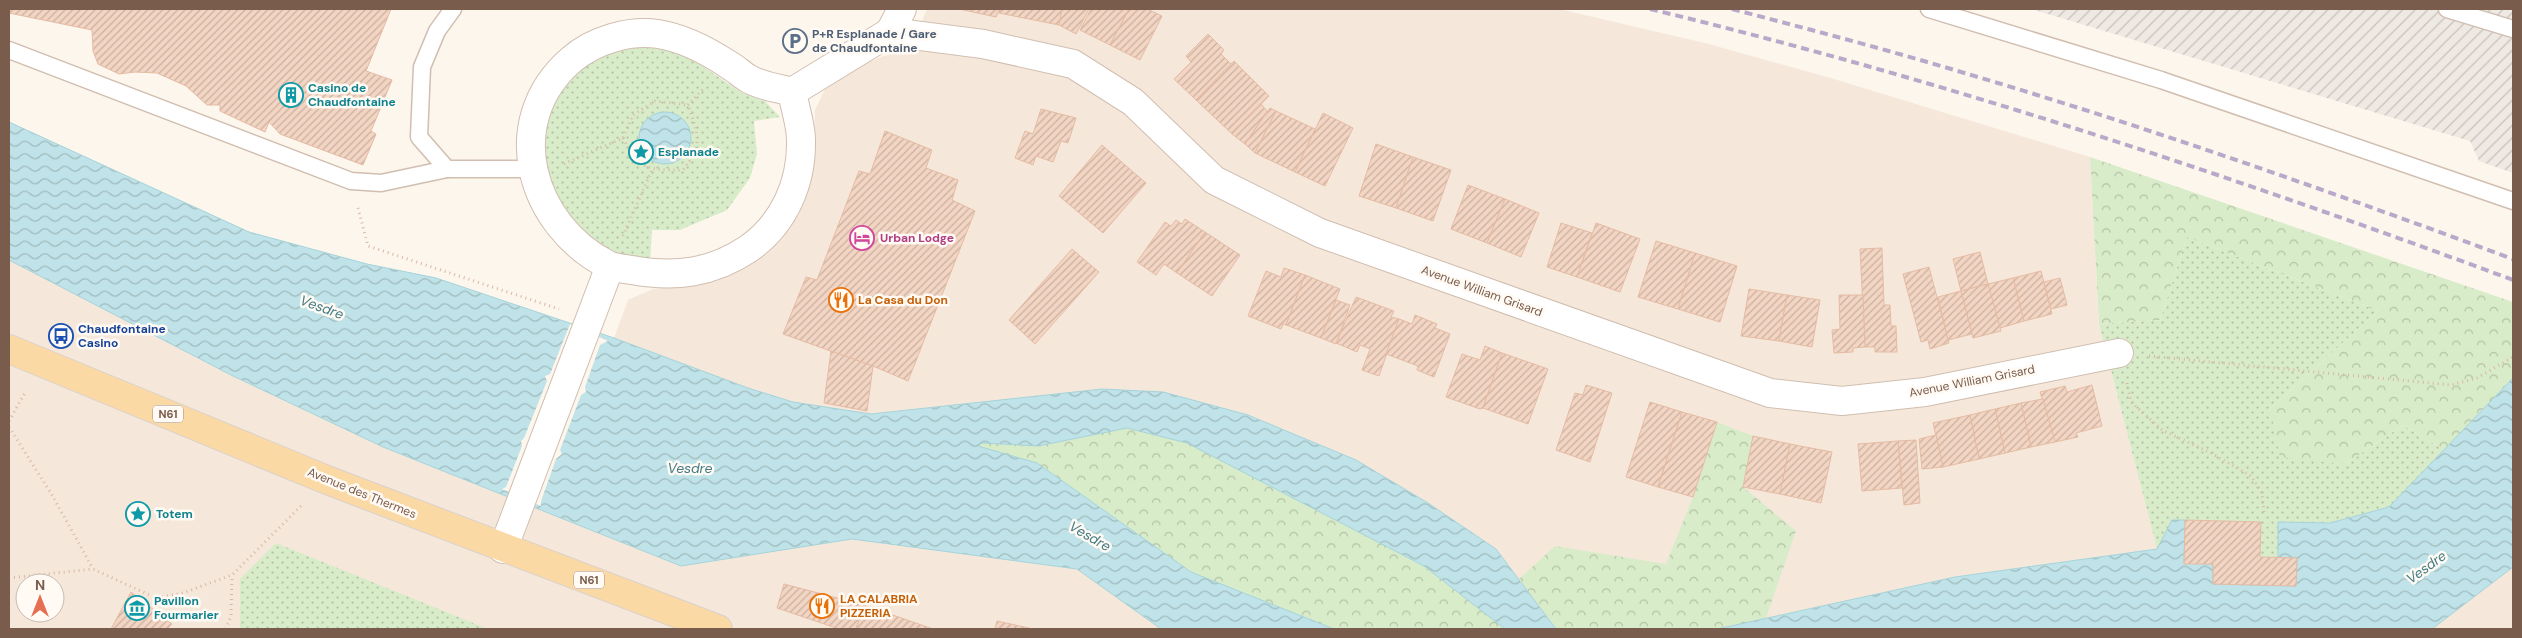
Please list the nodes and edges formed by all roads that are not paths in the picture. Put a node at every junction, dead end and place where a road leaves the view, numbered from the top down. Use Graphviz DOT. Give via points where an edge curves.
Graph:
graph roads {
  1 [pos="453,9"];
  2 [pos="1929,9"];
  3 [pos="2447,9"];
  4 [pos="896,20"];
  5 [pos="2513,29"];
  6 [pos="9,50"];
  7 [pos="792,92"];
  8 [pos="447,169"];
  9 [pos="532,169"];
  10 [pos="2513,201"];
  11 [pos="610,266"];
  12 [pos="9,349"];
  13 [pos="2119,353"];
  14 [pos="503,549"];
  15 [pos="718,629"];
  1 -- 8 [label="lane" via="437,31 422,67 420,137"];
  2 -- 10 [label="lane" via="2161,80"];
  3 -- 5 [label="lane"];
  4 -- 7 [label="street"];
  4 -- 13 [label="street, Avenue William Grisard" via="1073,64 1133,102 1214,180 1320,233 1770,394 1842,400 1925,392"];
  6 -- 8 [label="lane" via="351,181 381,183"];
  7 -- 9 [label="street" via="749,79 696,45 658,34 627,34 603,41 580,52 557,72 541,98 530,143"];
  7 -- 11 [label="street" via="801,140 797,180 784,213 762,239 730,261 697,272 653,274"];
  8 -- 9 [label="lane"];
  9 -- 11 [label="street" via="550,213 574,242"];
  11 -- 14 [label="street"];
  12 -- 14 [label="main road, Avenue des Thermes / N61"];
  14 -- 15 [label="main road, Avenue des Thermes / N61"];
}
